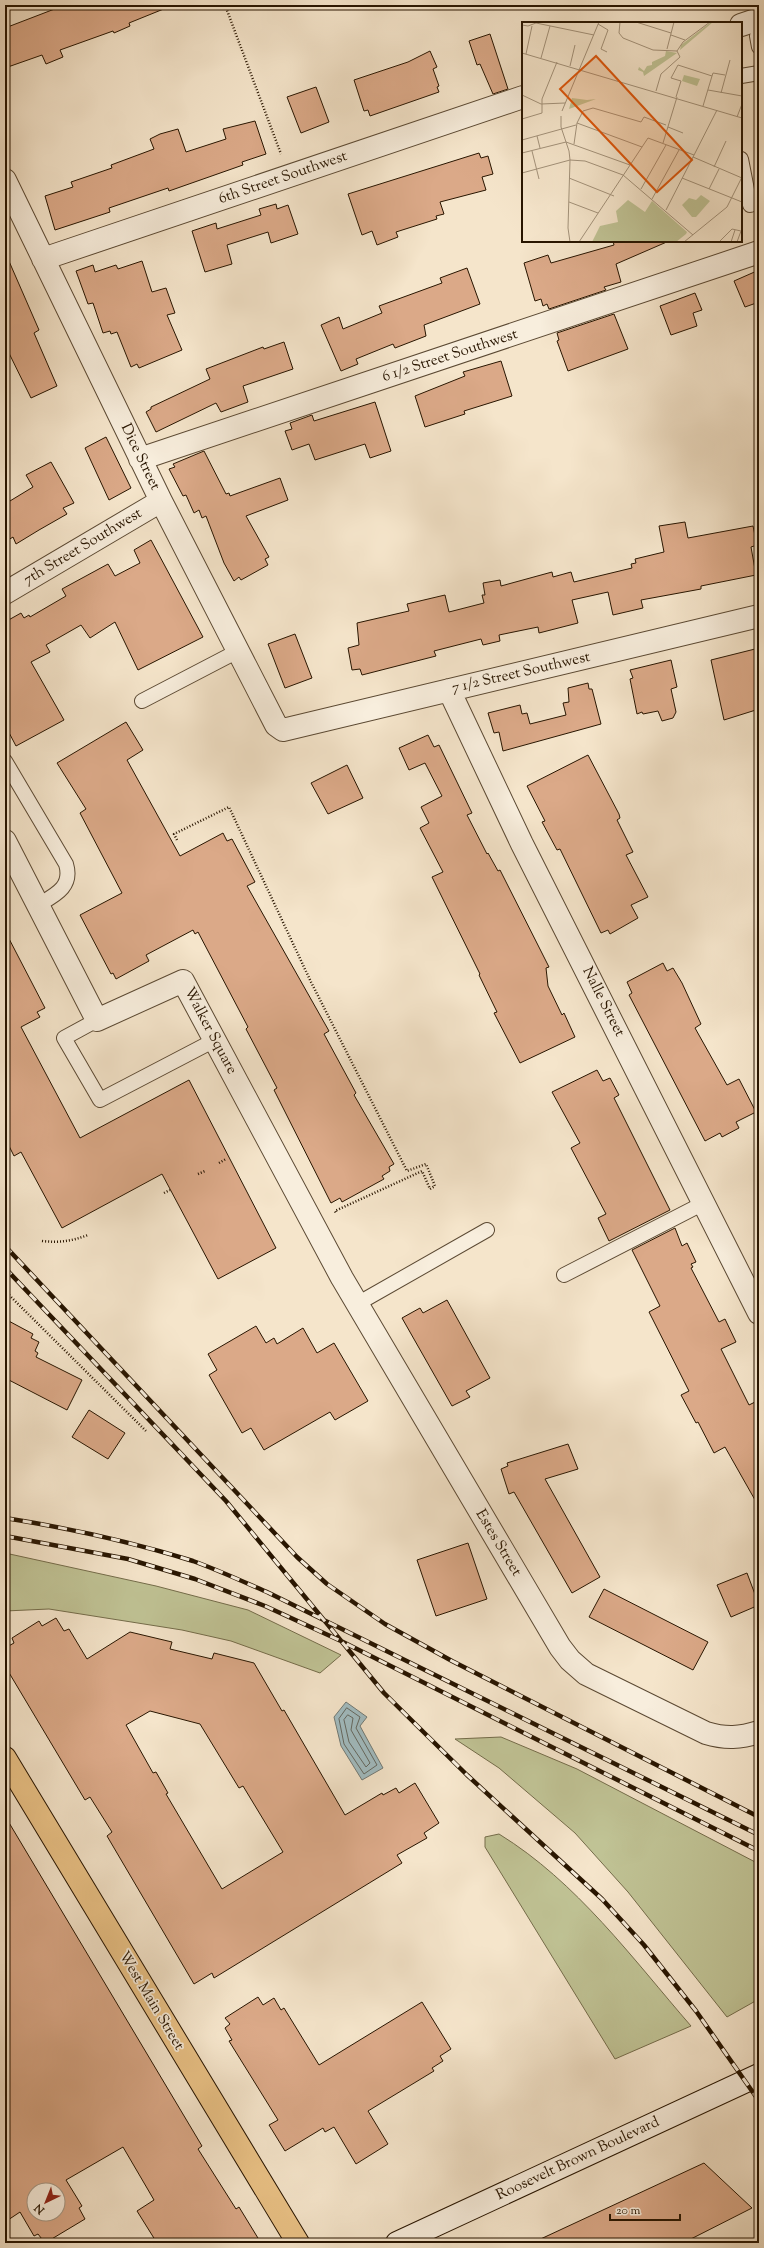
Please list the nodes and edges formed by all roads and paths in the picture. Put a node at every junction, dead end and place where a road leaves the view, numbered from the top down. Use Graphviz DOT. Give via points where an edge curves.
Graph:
graph roads {
  1 [pos="225,5"];
  2 [pos="759,73"];
  3 [pos="742,76"];
  4 [pos="522,97"];
  5 [pos="284,161"];
  6 [pos="742,164"];
  7 [pos="5,180"];
  8 [pos="759,202"];
  9 [pos="759,252"];
  10 [pos="43,259"];
  11 [pos="140,459"];
  12 [pos="161,501"];
  13 [pos="5,594"];
  14 [pos="759,616"];
  15 [pos="238,651"];
  16 [pos="449,690"];
  17 [pos="142,701"];
  18 [pos="283,730"];
  19 [pos="5,761"];
  20 [pos="177,840"];
  21 [pos="5,841"];
  22 [pos="38,905"];
  23 [pos="97,1020"];
  24 [pos="215,1040"];
  25 [pos="226,1159"];
  26 [pos="219,1163"];
  27 [pos="205,1171"];
  28 [pos="198,1174"];
  29 [pos="170,1190"];
  30 [pos="164,1193"];
  31 [pos="704,1203"];
  32 [pos="337,1216"];
  33 [pos="487,1230"];
  34 [pos="88,1235"];
  35 [pos="42,1241"];
  36 [pos="564,1274"];
  37 [pos="342,1278"];
  38 [pos="9,1295"];
  39 [pos="357,1304"];
  40 [pos="759,1313"];
  41 [pos="147,1432"];
  42 [pos="759,1732"];
  43 [pos="5,1758"];
  44 [pos="759,2075"];
  45 [pos="298,2243"];
  46 [pos="397,2243"];
  1 -- 5 [label="path"];
  2 -- 3 [label="lane"];
  4 -- 10 [label="street, 6th Street Southwest"];
  6 -- 8 [label="lane" via="750,205"];
  7 -- 10 [label="street, Dice Street"];
  9 -- 11 [label="street, 6 1/2 Street Southwest"];
  10 -- 11 [label="street, Dice Street"];
  11 -- 12 [label="street, Dice Street"];
  12 -- 13 [label="street, 7th Street Southwest"];
  12 -- 15 [label="street, Dice Street"];
  14 -- 16 [label="street, 7 1/2 Street Southwest"];
  15 -- 17 [label="lane"];
  15 -- 18 [label="street, Dice Street" via="276,725"];
  16 -- 18 [label="street, 7 1/2 Street Southwest"];
  16 -- 31 [label="street, Nalle Street" via="522,844"];
  19 -- 22 [label="lane" via="66,864 69,874 59,892"];
  20 -- 32 [label="path" via="174,834 229,807 311,982 407,1171 426,1164 436,1186 430,1189 422,1171 335,1211"];
  21 -- 22 [label="street"];
  22 -- 23 [label="street"];
  23 -- 24 [label="street, Walker Square" via="183,981"];
  23 -- 24 [label="lane" via="64,1038 100,1100"];
  24 -- 37 [label="street, Walker Square"];
  25 -- 26 [label="path"];
  27 -- 28 [label="path"];
  29 -- 30 [label="path"];
  31 -- 36 [label="lane"];
  31 -- 40 [label="street, Nalle Street"];
  33 -- 39 [label="lane"];
  34 -- 35 [label="path" via="59,1243"];
  37 -- 39 [label="street, Estes Street"];
  38 -- 41 [label="path"];
  39 -- 42 [label="street, Estes Street" via="570,1660 586,1674 706,1733 740,1738"];
  43 -- 45 [label="main road, West Main Street"];
  44 -- 46 [label="street, Roosevelt Brown Boulevard"];
}
